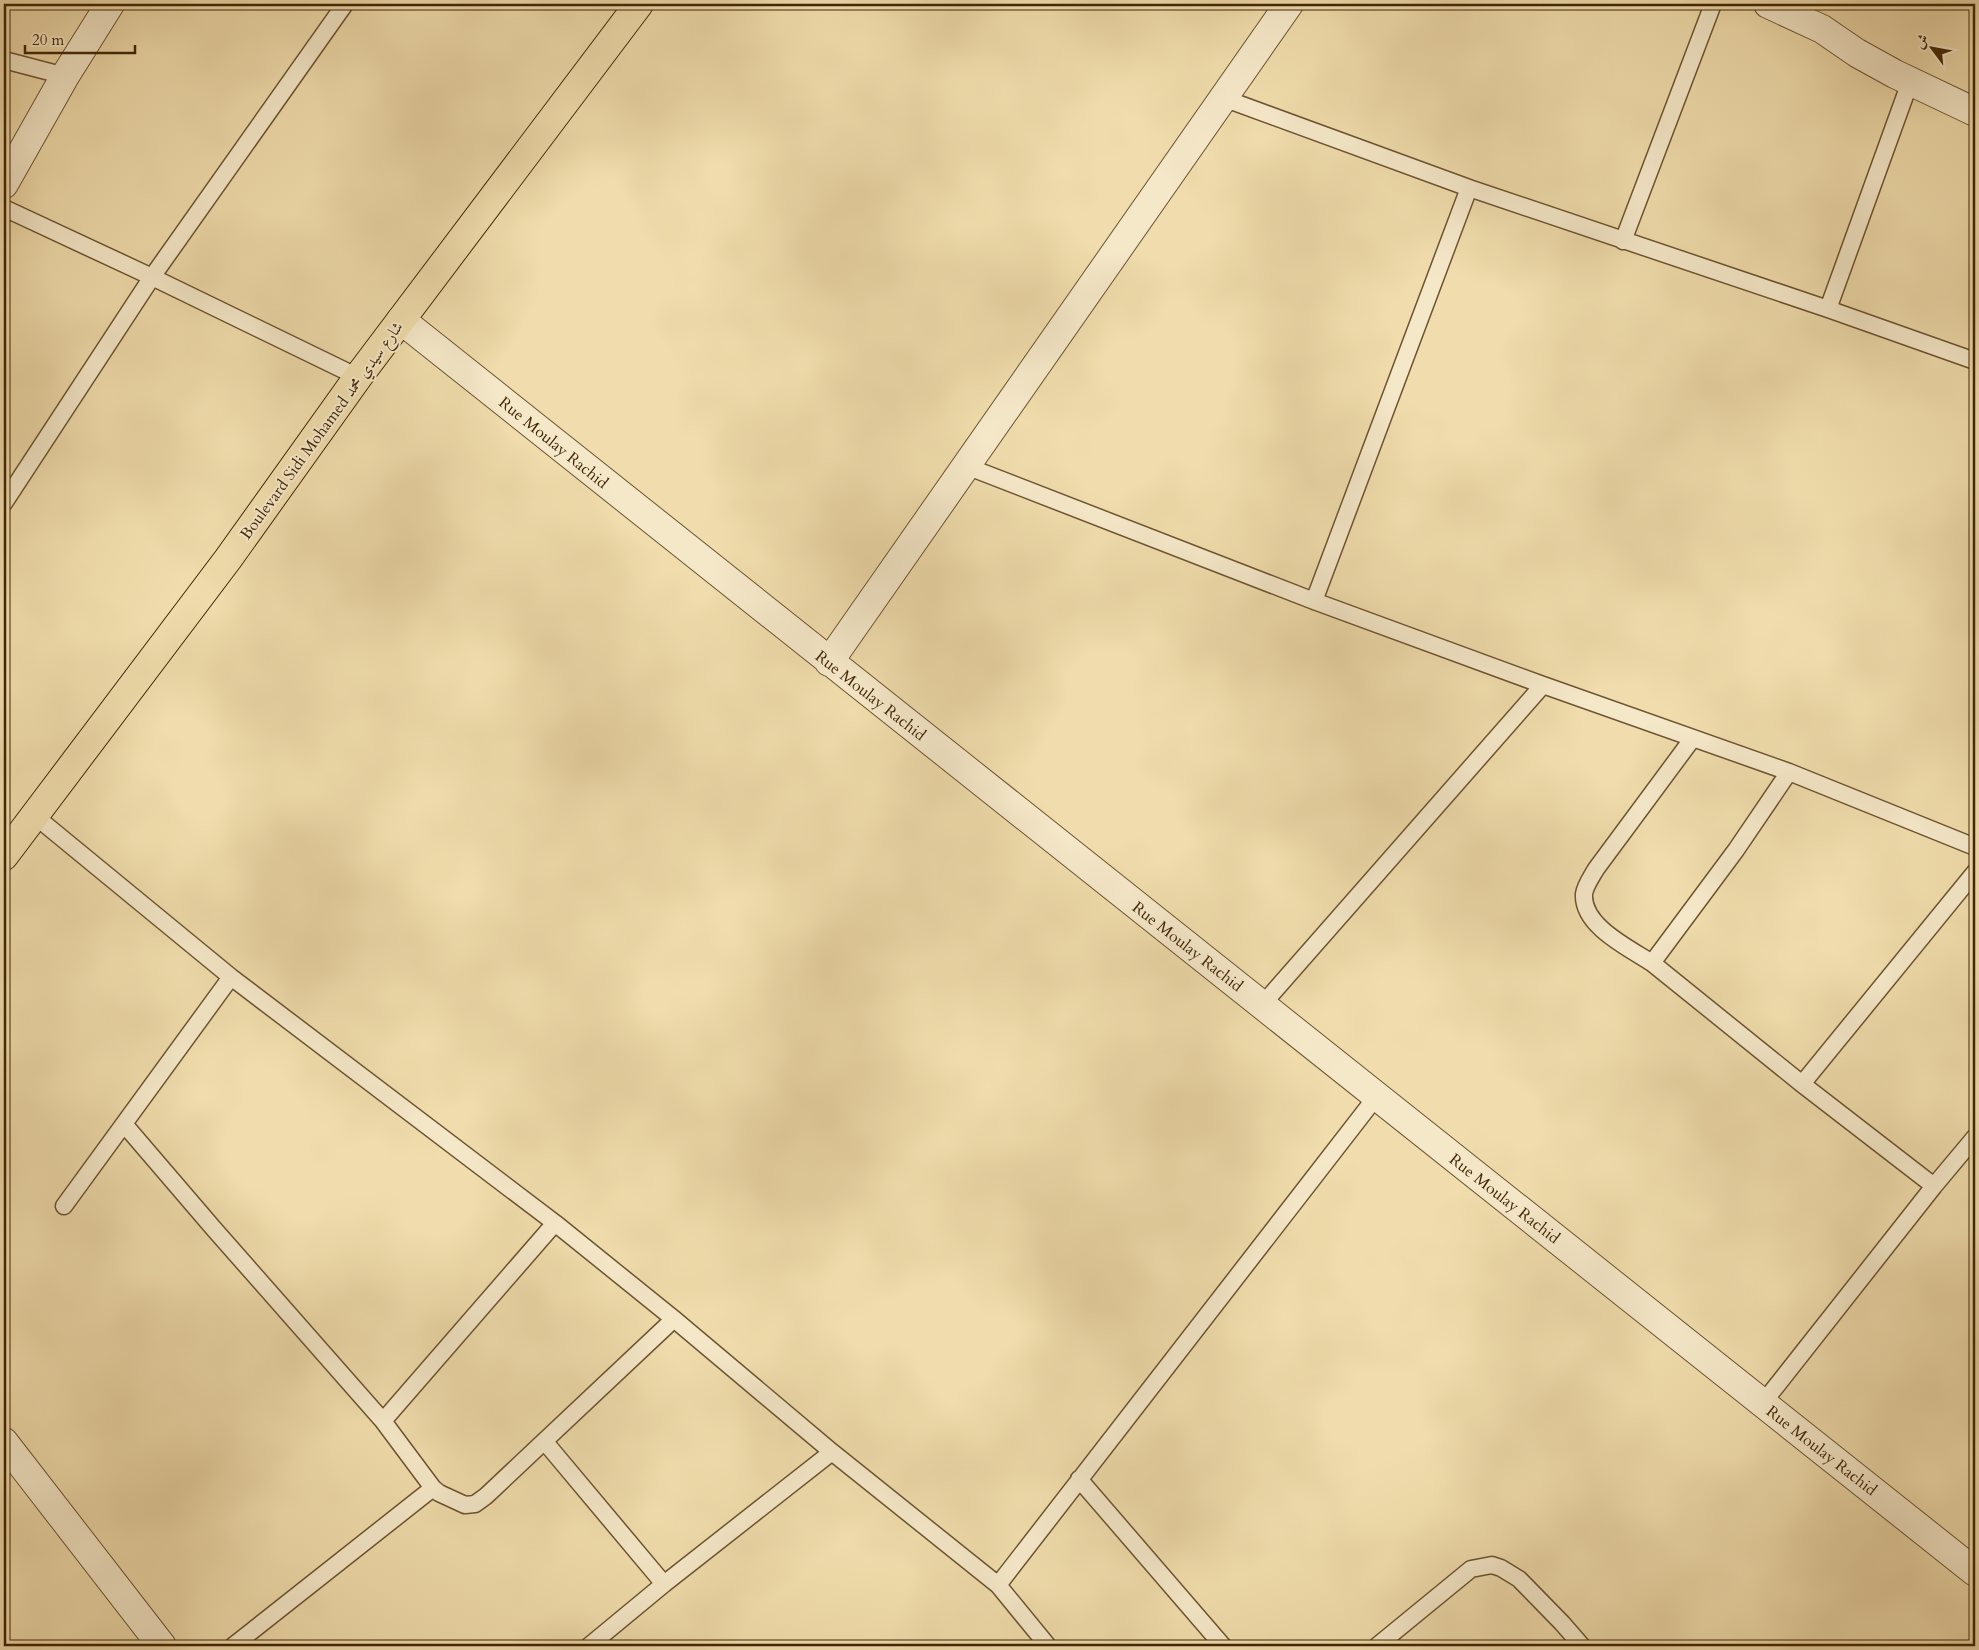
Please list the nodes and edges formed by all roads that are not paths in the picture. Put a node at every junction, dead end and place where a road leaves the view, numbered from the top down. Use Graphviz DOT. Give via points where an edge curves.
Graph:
graph roads {
  1 [pos="110,4"];
  2 [pos="345,4"];
  3 [pos="639,4"];
  4 [pos="1289,4"];
  5 [pos="1713,4"];
  6 [pos="1768,4"];
  7 [pos="4,60"];
  8 [pos="65,76"];
  9 [pos="1910,82"];
  10 [pos="1223,98"];
  11 [pos="1975,112"];
  12 [pos="4,184"];
  13 [pos="1469,188"];
  14 [pos="4,208"];
  15 [pos="1623,241"];
  16 [pos="152,277"];
  17 [pos="1828,309"];
  18 [pos="400,320"];
  19 [pos="1975,361"];
  20 [pos="358,377"];
  21 [pos="966,466"];
  22 [pos="4,503"];
  23 [pos="1314,601"];
  24 [pos="829,662"];
  25 [pos="1543,685"];
  26 [pos="1693,738"];
  27 [pos="1789,772"];
  28 [pos="35,816"];
  29 [pos="1975,847"];
  30 [pos="4,856"];
  31 [pos="1975,872"];
  32 [pos="1652,963"];
  33 [pos="231,977"];
  34 [pos="1262,1005"];
  35 [pos="1802,1084"];
  36 [pos="1376,1097"];
  37 [pos="124,1124"];
  38 [pos="1975,1136"];
  39 [pos="1934,1186"];
  40 [pos="64,1206"];
  41 [pos="555,1223"];
  42 [pos="674,1319"];
  43 [pos="1763,1404"];
  44 [pos="383,1421"];
  45 [pos="4,1442"];
  46 [pos="545,1442"];
  47 [pos="832,1452"];
  48 [pos="1079,1478"];
  49 [pos="434,1488"];
  50 [pos="1975,1572"];
  51 [pos="664,1584"];
  52 [pos="998,1585"];
  53 [pos="162,1646"];
  54 [pos="233,1646"];
  55 [pos="589,1646"];
  56 [pos="1048,1646"];
  57 [pos="1223,1646"];
  58 [pos="1377,1646"];
  59 [pos="1582,1646"];
  1 -- 8 [label="street"];
  2 -- 16 [label="lane"];
  3 -- 18 [label="main road, Boulevard Sidi Mohamed شارع سيدي محمد"];
  4 -- 10 [label="street"];
  5 -- 15 [label="lane"];
  6 -- 9 [label="street" via="1822,30"];
  7 -- 8 [label="lane"];
  8 -- 12 [label="street"];
  9 -- 11 [label="street"];
  9 -- 17 [label="lane"];
  10 -- 13 [label="lane"];
  10 -- 21 [label="street"];
  13 -- 15 [label="lane"];
  13 -- 23 [label="lane"];
  14 -- 16 [label="lane"];
  15 -- 17 [label="lane"];
  16 -- 20 [label="lane"];
  16 -- 22 [label="lane"];
  17 -- 19 [label="lane"];
  18 -- 20 [label="main road, Boulevard Sidi Mohamed شارع سيدي محمد"];
  18 -- 24 [label="street, Rue Moulay Rachid"];
  20 -- 28 [label="main road, Boulevard Sidi Mohamed شارع سيدي محمد" via="228,559"];
  21 -- 23 [label="lane"];
  21 -- 24 [label="street"];
  23 -- 25 [label="lane"];
  24 -- 34 [label="street, Rue Moulay Rachid"];
  25 -- 26 [label="lane"];
  25 -- 34 [label="lane"];
  26 -- 27 [label="lane"];
  26 -- 32 [label="lane" via="1596,869 1584,892 1586,908 1599,928"];
  27 -- 29 [label="lane"];
  27 -- 32 [label="lane"];
  28 -- 30 [label="main road, Boulevard Sidi Mohamed شارع سيدي محمد"];
  28 -- 33 [label="lane"];
  31 -- 35 [label="lane"];
  32 -- 35 [label="lane"];
  33 -- 37 [label="lane"];
  33 -- 41 [label="lane"];
  34 -- 36 [label="street, Rue Moulay Rachid"];
  35 -- 39 [label="lane"];
  36 -- 43 [label="street, Rue Moulay Rachid"];
  36 -- 48 [label="lane"];
  37 -- 40 [label="lane"];
  37 -- 44 [label="lane"];
  38 -- 39 [label="lane"];
  39 -- 43 [label="lane"];
  41 -- 42 [label="lane"];
  41 -- 44 [label="lane"];
  42 -- 46 [label="lane"];
  42 -- 47 [label="lane"];
  43 -- 50 [label="street, Rue Moulay Rachid"];
  44 -- 49 [label="lane"];
  45 -- 53 [label="street"];
  46 -- 49 [label="lane" via="475,1504 453,1501"];
  46 -- 51 [label="lane"];
  47 -- 51 [label="lane"];
  47 -- 52 [label="lane"];
  48 -- 52 [label="lane"];
  48 -- 57 [label="lane"];
  49 -- 54 [label="lane"];
  51 -- 55 [label="lane"];
  52 -- 56 [label="lane"];
  58 -- 59 [label="lane" via="1471,1569 1492,1565 1519,1579"];
}
